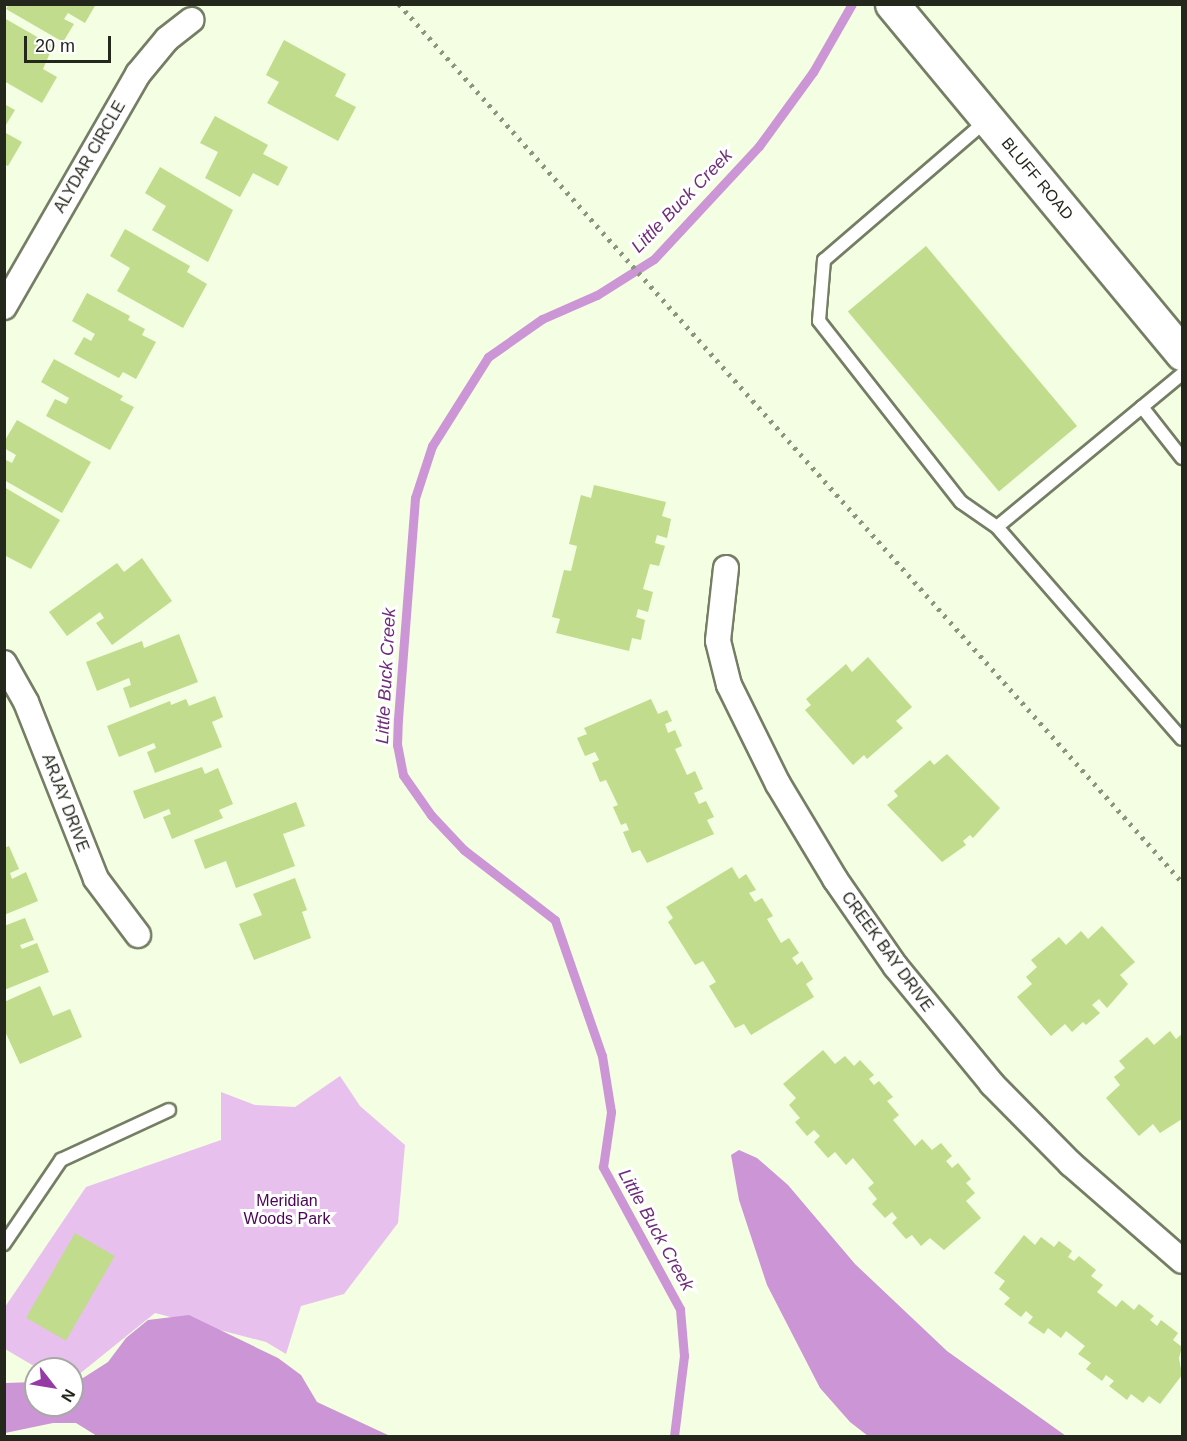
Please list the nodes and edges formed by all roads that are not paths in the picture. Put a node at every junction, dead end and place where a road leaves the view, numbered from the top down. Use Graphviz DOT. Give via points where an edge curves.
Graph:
graph roads {
  1 [pos="892,4"];
  2 [pos="191,20"];
  3 [pos="988,120"];
  4 [pos="4,307"];
  5 [pos="1182,353"];
  6 [pos="1182,374"];
  7 [pos="1143,407"];
  8 [pos="1182,458"];
  9 [pos="997,527"];
  10 [pos="726,568"];
  11 [pos="4,663"];
  12 [pos="1182,739"];
  13 [pos="138,935"];
  14 [pos="170,1110"];
  15 [pos="4,1244"];
  16 [pos="1182,1261"];
  1 -- 3 [label="main road, BLUFF ROAD"];
  2 -- 4 [label="street, ALYDAR CIRCLE" via="167,39 138,74"];
  3 -- 5 [label="main road, BLUFF ROAD"];
  3 -- 9 [label="lane" via="824,260 819,321 962,502"];
  6 -- 7 [label="lane"];
  7 -- 8 [label="lane"];
  7 -- 9 [label="lane"];
  9 -- 12 [label="lane"];
  10 -- 16 [label="street, CREEK BAY DRIVE" via="718,641 729,685 778,784 835,879 902,976 986,1078 1071,1164"];
  11 -- 13 [label="street, ARJAY DRIVE" via="26,702 96,879"];
  14 -- 15 [label="lane" via="62,1160"];
}
